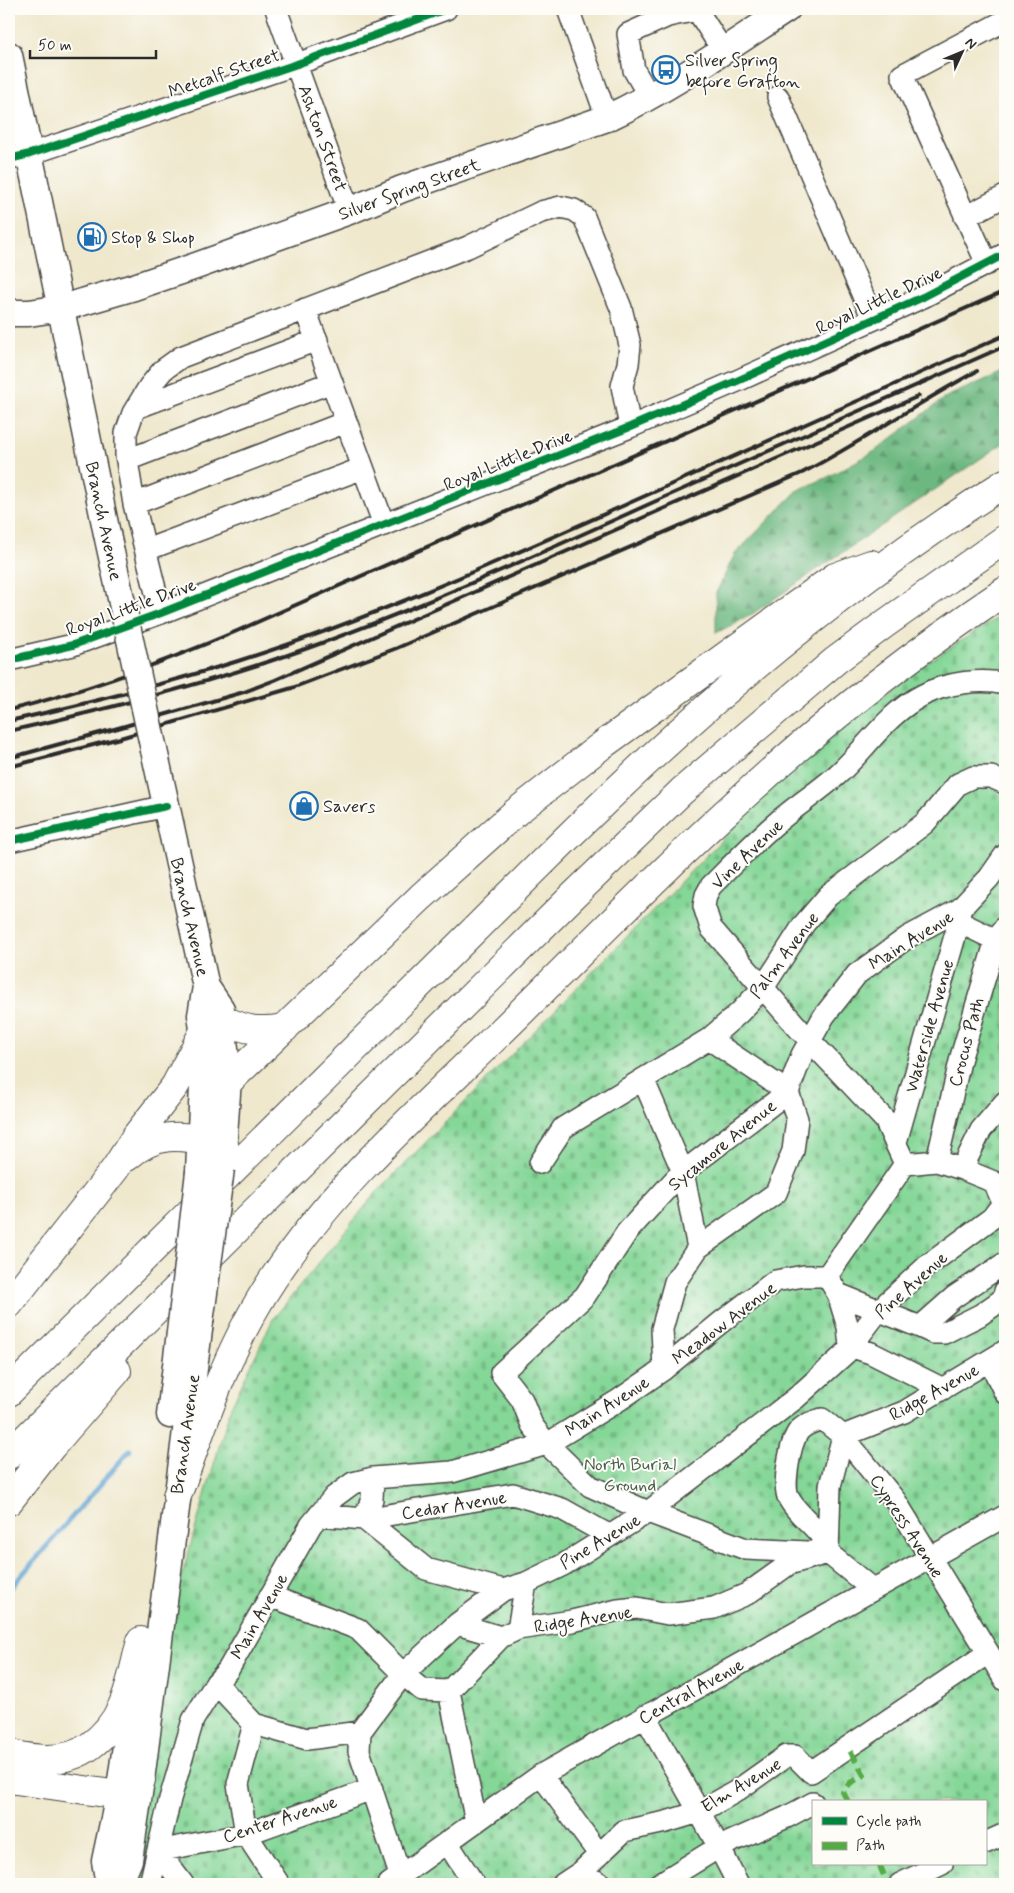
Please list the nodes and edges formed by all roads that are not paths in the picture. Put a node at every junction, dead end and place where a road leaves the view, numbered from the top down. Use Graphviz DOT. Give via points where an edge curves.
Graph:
graph roads {
  1 [pos="276,9"];
  2 [pos="446,9"];
  3 [pos="568,9"];
  4 [pos="787,9"];
  5 [pos="1004,21"];
  6 [pos="723,51"];
  7 [pos="9,55"];
  8 [pos="297,64"];
  9 [pos="649,96"];
  10 [pos="778,97"];
  11 [pos="607,118"];
  12 [pos="19,156"];
  13 [pos="1005,196"];
  14 [pos="349,211"];
  15 [pos="964,217"];
  16 [pos="996,259"];
  17 [pos="62,308"];
  18 [pos="305,309"];
  19 [pos="9,313"];
  20 [pos="873,319"];
  21 [pos="316,340"];
  22 [pos="332,382"];
  23 [pos="136,408"];
  24 [pos="346,422"];
  25 [pos="630,427"];
  26 [pos="127,460"];
  27 [pos="363,468"];
  28 [pos="1005,483"];
  29 [pos="134,504"];
  30 [pos="384,525"];
  31 [pos="1005,539"];
  32 [pos="146,550"];
  33 [pos="905,551"];
  34 [pos="1005,591"];
  35 [pos="161,613"];
  36 [pos="9,660"];
  37 [pos="1005,684"];
  38 [pos="1005,783"];
  39 [pos="166,806"];
  40 [pos="9,841"];
  41 [pos="1005,855"];
  42 [pos="959,916"];
  43 [pos="1000,933"];
  44 [pos="763,988"];
  45 [pos="213,1026"];
  46 [pos="285,1028"];
  47 [pos="710,1039"];
  48 [pos="810,1041"];
  49 [pos="643,1079"];
  50 [pos="227,1083"];
  51 [pos="788,1092"];
  52 [pos="1005,1102"];
  53 [pos="203,1106"];
  54 [pos="896,1142"];
  55 [pos="211,1156"];
  56 [pos="937,1161"];
  57 [pos="540,1163"];
  58 [pos="905,1164"];
  59 [pos="115,1169"];
  60 [pos="962,1169"];
  61 [pos="683,1172"];
  62 [pos="1005,1204"];
  63 [pos="231,1235"];
  64 [pos="698,1248"];
  65 [pos="1005,1264"];
  66 [pos="827,1276"];
  67 [pos="1005,1291"];
  68 [pos="838,1294"];
  69 [pos="9,1304"];
  70 [pos="879,1310"];
  71 [pos="191,1323"];
  72 [pos="920,1327"];
  73 [pos="850,1346"];
  74 [pos="997,1356"];
  75 [pos="664,1369"];
  76 [pos="943,1389"];
  77 [pos="9,1392"];
  78 [pos="1005,1393"];
  79 [pos="844,1436"];
  80 [pos="547,1444"];
  81 [pos="9,1455"];
  82 [pos="373,1478"];
  83 [pos="177,1496"];
  84 [pos="9,1500"];
  85 [pos="648,1512"];
  86 [pos="319,1514"];
  87 [pos="1005,1516"];
  88 [pos="364,1519"];
  89 [pos="610,1536"];
  90 [pos="828,1553"];
  91 [pos="929,1558"];
  92 [pos="526,1584"];
  93 [pos="872,1589"];
  94 [pos="502,1590"];
  95 [pos="270,1596"];
  96 [pos="457,1624"];
  97 [pos="509,1633"];
  98 [pos="141,1641"];
  99 [pos="988,1654"];
  100 [pos="403,1674"];
  101 [pos="1005,1680"];
  102 [pos="216,1683"];
  103 [pos="449,1691"];
  104 [pos="645,1716"];
  105 [pos="254,1724"];
  106 [pos="360,1732"];
  107 [pos="9,1752"];
  108 [pos="811,1772"];
  109 [pos="541,1776"];
  110 [pos="9,1780"];
  111 [pos="141,1780"];
  112 [pos="372,1789"];
  113 [pos="119,1795"];
  114 [pos="815,1800"];
  115 [pos="812,1803"];
  116 [pos="698,1812"];
  117 [pos="476,1822"];
  118 [pos="246,1834"];
  119 [pos="1005,1834"];
  120 [pos="447,1842"];
  121 [pos="986,1843"];
  122 [pos="719,1847"];
  123 [pos="158,1851"];
  124 [pos="599,1854"];
  125 [pos="581,1872"];
  126 [pos="937,1873"];
  127 [pos="397,1882"];
  128 [pos="109,1884"];
  129 [pos="119,1884"];
  130 [pos="150,1884"];
  131 [pos="183,1884"];
  132 [pos="279,1884"];
  133 [pos="474,1884"];
  134 [pos="563,1884"];
  135 [pos="601,1884"];
  136 [pos="659,1884"];
  137 [pos="738,1884"];
  138 [pos="900,1884"];
  1 -- 8 [label="street, Ashton Street"];
  2 -- 8 [label="street, Metcalf Street"];
  3 -- 11 [label="street"];
  4 -- 6 [label="main road, Silver Spring Street"];
  5 -- 15 [label="street" via="902,75"];
  6 -- 9 [label="main road, Silver Spring Street"];
  6 -- 9 [label="street" via="697,10 668,16 628,34 634,70"];
  7 -- 12 [label="main road, Branch Avenue"];
  8 -- 12 [label="street, Metcalf Street"];
  8 -- 14 [label="street, Ashton Street"];
  9 -- 11 [label="main road, Silver Spring Street"];
  10 -- 20 [label="street"];
  11 -- 14 [label="main road, Silver Spring Street" via="402,189"];
  12 -- 17 [label="main road, Branch Avenue"];
  13 -- 15 [label="street"];
  14 -- 17 [label="main road, Silver Spring Street" via="196,266"];
  15 -- 16 [label="street"];
  16 -- 20 [label="street, Royal Little Drive"];
  17 -- 19 [label="main road, Silver Spring Street"];
  17 -- 39 [label="main road, Branch Avenue, bridge" via="72,375"];
  18 -- 21 [label="street"];
  18 -- 23 [label="street" via="181,357 162,370"];
  18 -- 25 [label="street" via="468,247 541,212 561,206 574,210 584,217 621,308 630,346 622,386"];
  20 -- 25 [label="street, Royal Little Drive"];
  21 -- 22 [label="street"];
  21 -- 23 [label="street"];
  22 -- 24 [label="street"];
  22 -- 26 [label="street"];
  23 -- 26 [label="street" via="126,433"];
  24 -- 27 [label="street"];
  24 -- 29 [label="street"];
  25 -- 30 [label="street, Royal Little Drive"];
  26 -- 29 [label="street"];
  27 -- 30 [label="street"];
  27 -- 32 [label="street"];
  28 -- 33 [label="highway"];
  29 -- 32 [label="street"];
  30 -- 35 [label="street, Royal Little Drive"];
  31 -- 63 [label="highway" via="834,661 682,791"];
  32 -- 35 [label="street"];
  33 -- 46 [label="highway" via="835,577 558,778 442,877"];
  33 -- 77 [label="highway" via="782,644 636,772"];
  34 -- 83 [label="highway" via="874,686 734,804 349,1183 290,1254 250,1316 223,1371"];
  35 -- 36 [label="street, Royal Little Drive" via="73,645"];
  37 -- 44 [label="street, Vine Avenue" via="973,682 944,688 923,695 903,708 838,774 775,824 711,886 704,906 711,928"];
  38 -- 44 [label="street, Palm Avenue" via="991,777 973,777 958,784 925,823 828,896 804,924"];
  39 -- 40 [label="street"];
  39 -- 45 [label="main road, Branch Avenue" via="206,986 201,1015"];
  41 -- 42 [label="street, Main Avenue"];
  42 -- 43 [label="street"];
  42 -- 48 [label="street, Main Avenue" via="908,937 857,974 824,1016"];
  42 -- 54 [label="street, Waterside Avenue"];
  43 -- 56 [label="street, Crocus Path" via="961,1057"];
  44 -- 47 [label="street, Palm Avenue"];
  44 -- 48 [label="street, Vine Avenue"];
  45 -- 46 [label="highway" via="265,1031"];
  45 -- 50 [label="main road, Branch Avenue"];
  45 -- 53 [label="main road, Branch Avenue" via="205,1043"];
  45 -- 59 [label="highway"];
  46 -- 50 [label="highway"];
  47 -- 49 [label="street, Palm Avenue"];
  47 -- 51 [label="street"];
  48 -- 51 [label="street, Main Avenue"];
  48 -- 54 [label="street, Vine Avenue" via="885,1120"];
  49 -- 57 [label="street, Palm Avenue" via="563,1128"];
  49 -- 61 [label="street"];
  50 -- 53 [label="highway"];
  50 -- 55 [label="main road, Branch Avenue"];
  51 -- 61 [label="street, Sycamore Avenue"];
  51 -- 64 [label="street, Main Avenue" via="797,1119 793,1151 776,1193"];
  52 -- 60 [label="street" via="981,1130"];
  53 -- 55 [label="main road, Branch Avenue"];
  54 -- 58 [label="street, Vine Avenue"];
  55 -- 59 [label="highway" via="175,1136 160,1138 142,1146"];
  55 -- 71 [label="main road, Branch Avenue, bridge"];
  56 -- 58 [label="street"];
  56 -- 60 [label="street"];
  58 -- 66 [label="street"];
  59 -- 69 [label="highway"];
  60 -- 62 [label="street" via="994,1182"];
  61 -- 64 [label="street"];
  61 -- 80 [label="street, Sycamore Avenue" via="627,1232 585,1296 501,1373 522,1400 532,1425"];
  62 -- 70 [label="street, Pine Avenue" via="992,1218 927,1266"];
  63 -- 81 [label="highway"];
  63 -- 84 [label="highway"];
  64 -- 75 [label="street, Main Avenue" via="675,1282 662,1329"];
  65 -- 72 [label="street" via="954,1297"];
  66 -- 68 [label="street"];
  66 -- 75 [label="street, Meadow Avenue" via="775,1281"];
  67 -- 72 [label="street" via="1003,1299 980,1315 944,1333 933,1333"];
  68 -- 70 [label="street"];
  68 -- 73 [label="street"];
  70 -- 72 [label="street"];
  70 -- 73 [label="street, Pine Avenue"];
  71 -- 83 [label="main road, Branch Avenue"];
  71 -- 98 [label="main road, Branch Avenue"];
  73 -- 76 [label="street" via="872,1353"];
  73 -- 85 [label="street, Pine Avenue" via="796,1398"];
  74 -- 76 [label="street, Ridge Avenue"];
  74 -- 78 [label="street"];
  75 -- 80 [label="street, Main Avenue"];
  76 -- 79 [label="street, Ridge Avenue" via="904,1412"];
  79 -- 90 [label="street" via="830,1486"];
  79 -- 90 [label="street, Cypress Avenue" via="822,1419 810,1422 792,1442 786,1478 788,1497 822,1538"];
  79 -- 91 [label="street, Cypress Avenue" via="894,1500"];
  80 -- 82 [label="street, Main Avenue" via="452,1472"];
  80 -- 85 [label="street" via="590,1486"];
  82 -- 86 [label="street, Main Avenue" via="353,1483"];
  82 -- 88 [label="street" via="372,1499"];
  83 -- 111 [label="main road, Branch Avenue"];
  85 -- 89 [label="street, Pine Avenue"];
  85 -- 90 [label="street" via="746,1549"];
  86 -- 88 [label="street, Cedar Avenue"];
  86 -- 95 [label="street, Main Avenue"];
  87 -- 91 [label="street, Central Avenue"];
  88 -- 89 [label="street, Cedar Avenue" via="513,1494 562,1509"];
  88 -- 94 [label="street" via="426,1569"];
  89 -- 92 [label="street, Pine Avenue"];
  90 -- 93 [label="street"];
  90 -- 97 [label="street, Ridge Avenue" via="789,1564 747,1594 714,1608 668,1614 637,1608 618,1610"];
  91 -- 93 [label="street, Central Avenue"];
  91 -- 99 [label="street, Cypress Avenue"];
  92 -- 94 [label="street, Pine Avenue"];
  92 -- 97 [label="street"];
  93 -- 104 [label="street, Central Avenue"];
  94 -- 96 [label="street, Pine Avenue"];
  95 -- 100 [label="street" via="358,1629"];
  95 -- 102 [label="street, Main Avenue" via="228,1670"];
  96 -- 97 [label="street"];
  96 -- 100 [label="street, Pine Avenue"];
  97 -- 103 [label="street"];
  98 -- 107 [label="highway" via="125,1702 112,1728 98,1741 84,1751 64,1758 34,1758"];
  98 -- 113 [label="main road, Branch Avenue"];
  99 -- 101 [label="street, Cypress Avenue"];
  99 -- 108 [label="street, Elm Avenue"];
  100 -- 103 [label="street" via="422,1690"];
  100 -- 106 [label="street, Pine Avenue"];
  102 -- 105 [label="street"];
  102 -- 123 [label="street, Main Avenue" via="193,1720"];
  103 -- 117 [label="street"];
  104 -- 109 [label="street, Central Avenue"];
  104 -- 116 [label="street"];
  105 -- 106 [label="street" via="307,1739"];
  105 -- 118 [label="street" via="238,1784"];
  106 -- 112 [label="street" via="359,1751"];
  108 -- 114 [label="street" via="818,1786"];
  108 -- 116 [label="street, Elm Avenue" via="795,1756 786,1756 735,1792"];
  109 -- 117 [label="street, Central Avenue"];
  109 -- 124 [label="street"];
  110 -- 113 [label="highway"];
  111 -- 113 [label="highway"];
  111 -- 129 [label="main road, Branch Avenue" via="128,1860"];
  112 -- 118 [label="street, Center Avenue"];
  112 -- 127 [label="street"];
  113 -- 128 [label="main road, Branch Avenue" via="105,1861"];
  115 -- 122 [label="street"];
  116 -- 122 [label="street"];
  116 -- 124 [label="street, Elm Avenue" via="624,1831"];
  117 -- 120 [label="street, Central Avenue"];
  118 -- 123 [label="street, Center Avenue"];
  118 -- 132 [label="street"];
  119 -- 121 [label="street"];
  120 -- 127 [label="street, Central Avenue"];
  120 -- 133 [label="street"];
  122 -- 136 [label="street"];
  122 -- 137 [label="street"];
  123 -- 130 [label="street, Main Avenue"];
  123 -- 131 [label="street"];
  124 -- 125 [label="street, Elm Avenue"];
  125 -- 134 [label="street, Elm Avenue"];
  125 -- 135 [label="street"];
  126 -- 138 [label="street"];
}
